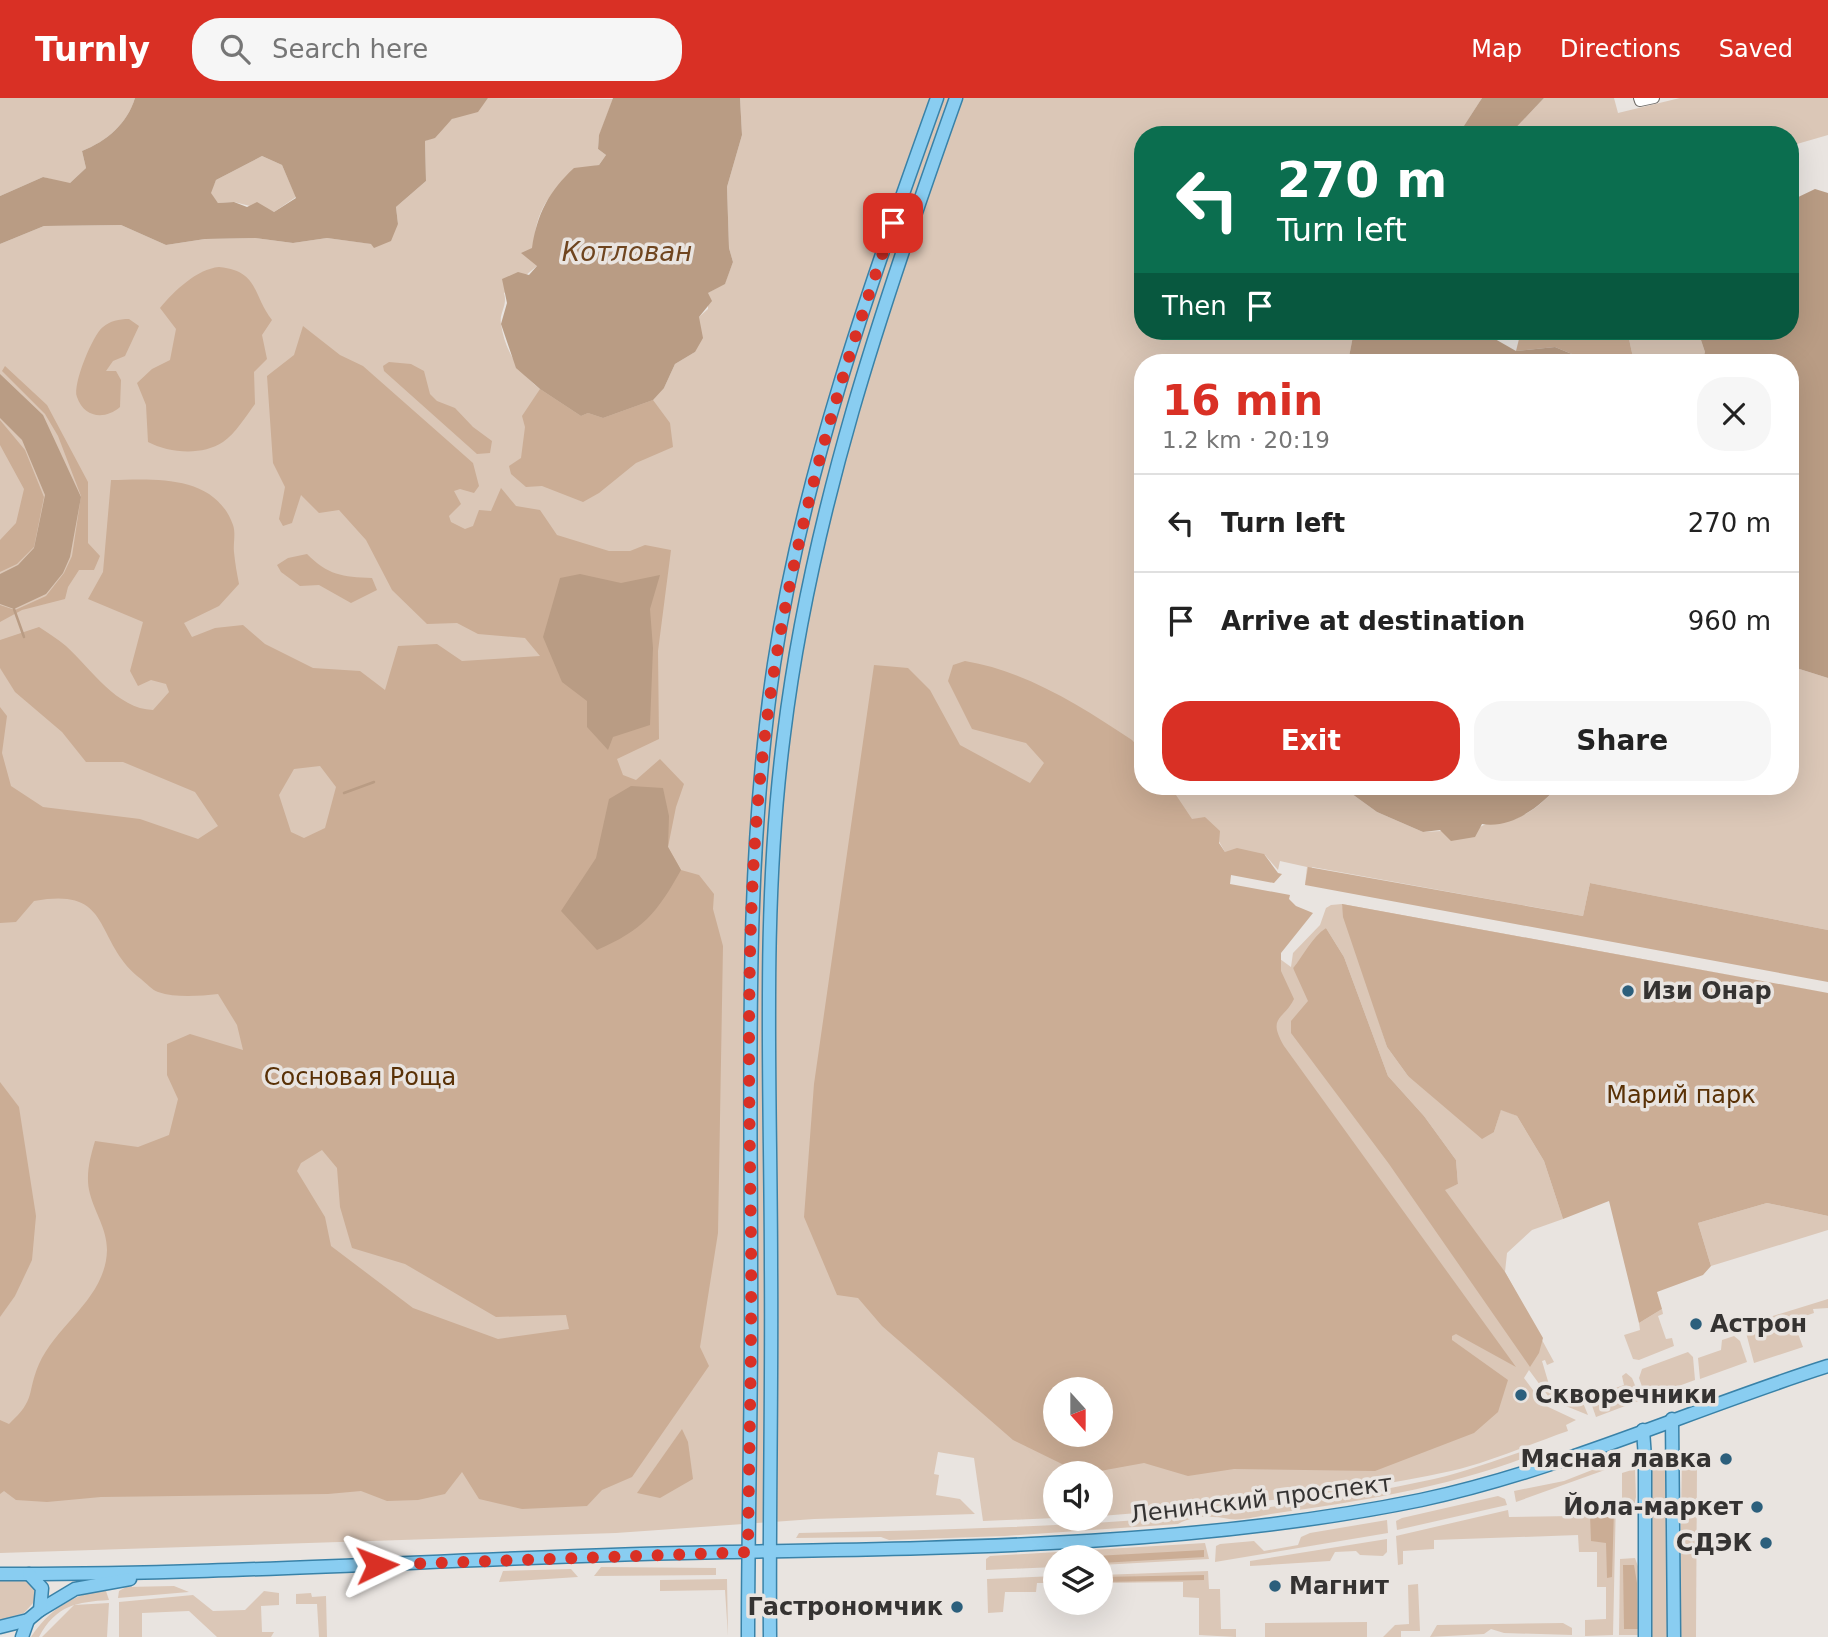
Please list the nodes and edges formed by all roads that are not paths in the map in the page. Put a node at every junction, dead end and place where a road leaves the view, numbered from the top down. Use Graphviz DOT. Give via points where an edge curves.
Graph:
graph roads {
  1 [pos="937,98"];
  2 [pos="956,98"];
  3 [pos="1654,98"];
  4 [pos="1639,100"];
  5 [pos="1828,1366"];
  6 [pos="1672,1419"];
  7 [pos="1643,1430"];
  8 [pos="748,1552"];
  9 [pos="769,1552"];
  10 [pos="174,1573"];
  11 [pos="0,1574"];
  12 [pos="29,1574"];
  13 [pos="40,1610"];
  14 [pos="28,1620"];
  15 [pos="0,1627"];
  16 [pos="22,1637"];
  17 [pos="748,1637"];
  18 [pos="770,1637"];
  19 [pos="1645,1637"];
  20 [pos="1674,1637"];
  1 -- 8 [label="main road" via="850,348 816,464 786,597 765,730 750,916"];
  2 -- 9 [label="main road" via="835,468 813,560 784,732 773,847 768,995"];
  3 -- 4 [label="street"];
  5 -- 6 [label="main road, Ленинский проспект"];
  6 -- 7 [label="main road, Ленинский проспект"];
  6 -- 20 [label="main road"];
  7 -- 9 [label="main road, Ленинский проспект" via="1459,1490 1391,1506 1286,1521 1017,1544"];
  7 -- 19 [label="main road"];
  8 -- 9 [label="main road, Ленинский проспект"];
  8 -- 10 [label="main road, Ленинский проспект"];
  8 -- 17 [label="main road"];
  9 -- 18 [label="main road"];
  10 -- 12 [label="main road, Ленинский проспект"];
  10 -- 13 [label="main road, Ленинский проспект" via="92,1584"];
  11 -- 12 [label="main road, Ленинский проспект"];
  12 -- 13 [label="main road" via="42,1588"];
  13 -- 14 [label="main road, Ленинский проспект"];
  14 -- 15 [label="main road"];
  14 -- 16 [label="main road"];
}
